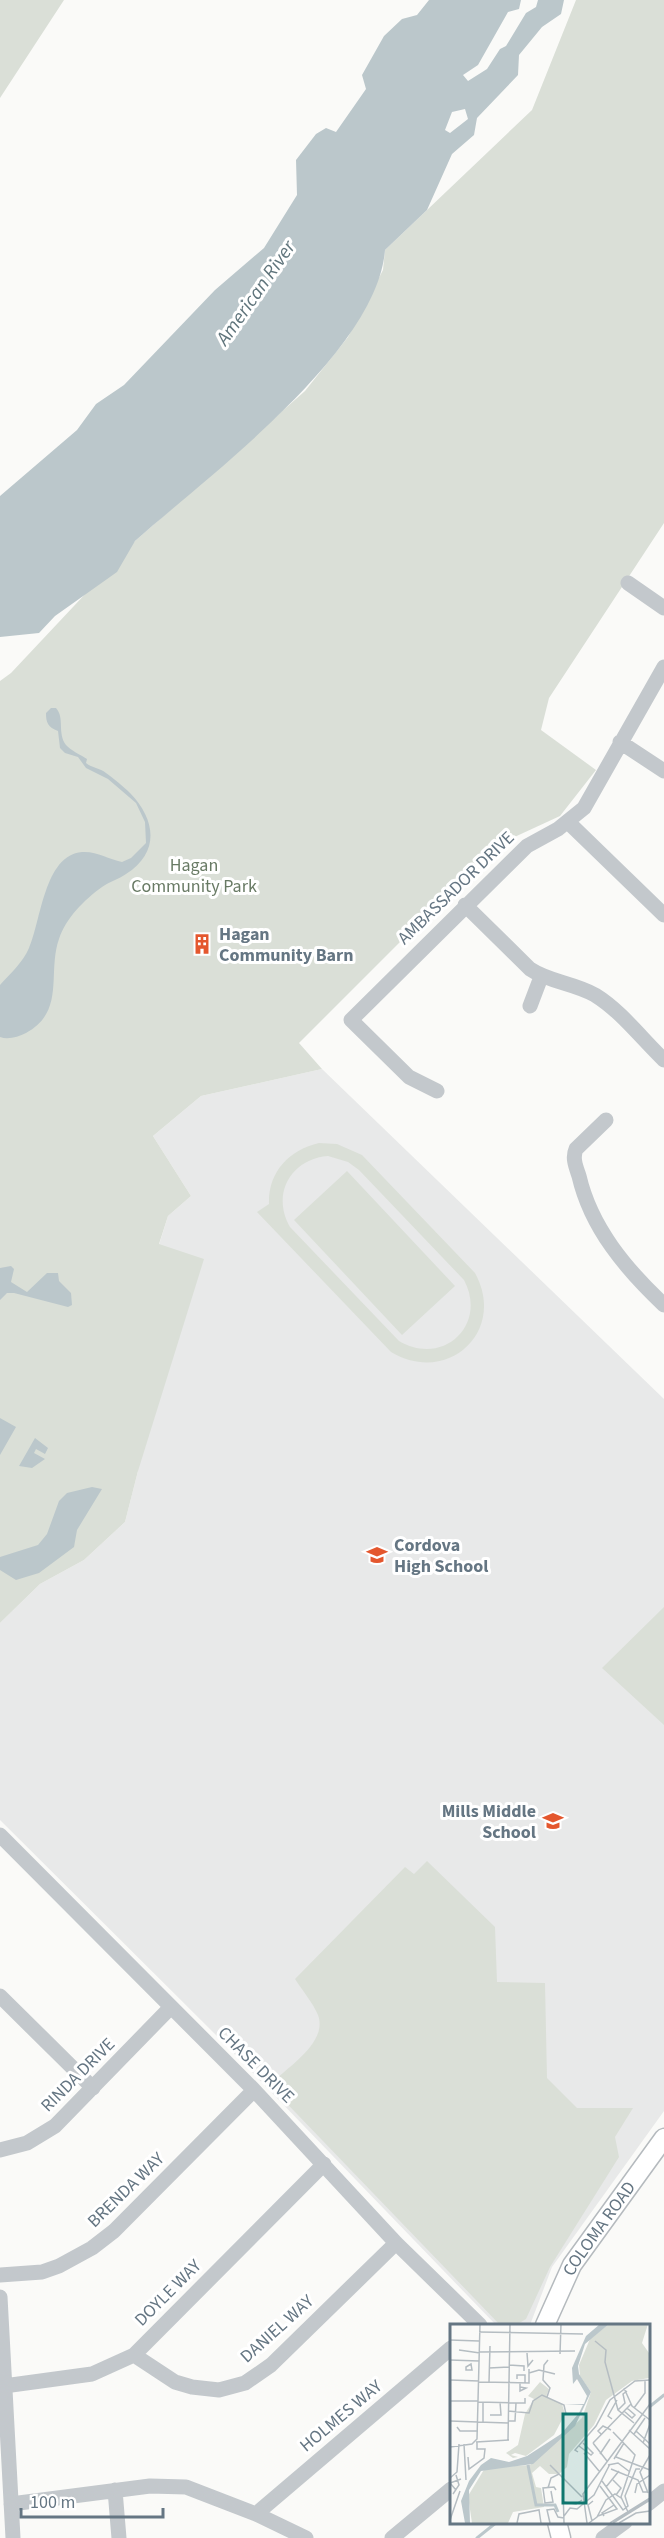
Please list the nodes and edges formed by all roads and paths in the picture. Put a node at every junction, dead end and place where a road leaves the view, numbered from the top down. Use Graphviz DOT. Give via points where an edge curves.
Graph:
graph roads {
  1 [pos="628,583"];
  2 [pos="664,608"];
  3 [pos="664,667"];
  4 [pos="620,742"];
  5 [pos="664,771"];
  6 [pos="568,822"];
  7 [pos="465,905"];
  8 [pos="664,915"];
  9 [pos="541,977"];
  10 [pos="530,1006"];
  11 [pos="664,1060"];
  12 [pos="437,1091"];
  13 [pos="606,1120"];
  14 [pos="664,1305"];
  15 [pos="0,1835"];
  16 [pos="0,1996"];
  17 [pos="170,2008"];
  18 [pos="93,2088"];
  19 [pos="254,2090"];
  20 [pos="664,2138"];
  21 [pos="0,2150"];
  22 [pos="324,2164"];
  23 [pos="396,2242"];
  24 [pos="0,2275"];
  25 [pos="0,2297"];
  26 [pos="479,2324"];
  27 [pos="545,2324"];
  28 [pos="450,2350"];
  29 [pos="134,2355"];
  30 [pos="4,2386"];
  31 [pos="115,2490"];
  32 [pos="450,2490"];
  33 [pos="664,2491"];
  34 [pos="649,2503"];
  35 [pos="11,2504"];
  36 [pos="256,2514"];
  37 [pos="557,2523"];
  38 [pos="624,2523"];
  39 [pos="13,2538"];
  40 [pos="119,2538"];
  41 [pos="306,2538"];
  42 [pos="392,2538"];
  43 [pos="561,2538"];
  44 [pos="603,2538"];
  1 -- 2 [label="street"];
  3 -- 4 [label="street, AMBASSADOR DRIVE"];
  4 -- 5 [label="street"];
  4 -- 6 [label="street, AMBASSADOR DRIVE" via="590,800"];
  6 -- 7 [label="street, AMBASSADOR DRIVE" via="526,846"];
  6 -- 8 [label="street"];
  7 -- 9 [label="street"];
  7 -- 12 [label="street, AMBASSADOR DRIVE" via="351,1020 409,1077"];
  9 -- 10 [label="street"];
  9 -- 11 [label="street" via="596,996"];
  13 -- 14 [label="street" via="573,1156 580,1184 604,1238"];
  15 -- 17 [label="street, CHASE DRIVE"];
  16 -- 18 [label="street"];
  17 -- 18 [label="street, RINDA DRIVE"];
  17 -- 19 [label="street, CHASE DRIVE"];
  18 -- 21 [label="street, RINDA DRIVE" via="42,2136"];
  19 -- 22 [label="street, CHASE DRIVE"];
  19 -- 24 [label="street, BRENDA WAY" via="114,2231 92,2248 42,2272"];
  20 -- 27 [label="main road, COLOMA ROAD" via="572,2265"];
  22 -- 23 [label="street, CHASE DRIVE"];
  22 -- 29 [label="street, DOYLE WAY"];
  23 -- 26 [label="street, CHASE DRIVE"];
  23 -- 29 [label="street, DANIEL WAY" via="272,2366 245,2383 219,2390 192,2388 175,2382"];
  25 -- 30 [label="street"];
  28 -- 36 [label="street, HOLMES WAY"];
  29 -- 30 [label="street, DOYLE WAY" via="92,2374"];
  30 -- 35 [label="street"];
  31 -- 35 [label="street"];
  31 -- 36 [label="street" via="186,2487"];
  31 -- 40 [label="street"];
  32 -- 42 [label="street"];
  33 -- 34 [label="street"];
  35 -- 39 [label="street"];
  36 -- 41 [label="street"];
  37 -- 43 [label="main road"];
  38 -- 44 [label="street"];
}
